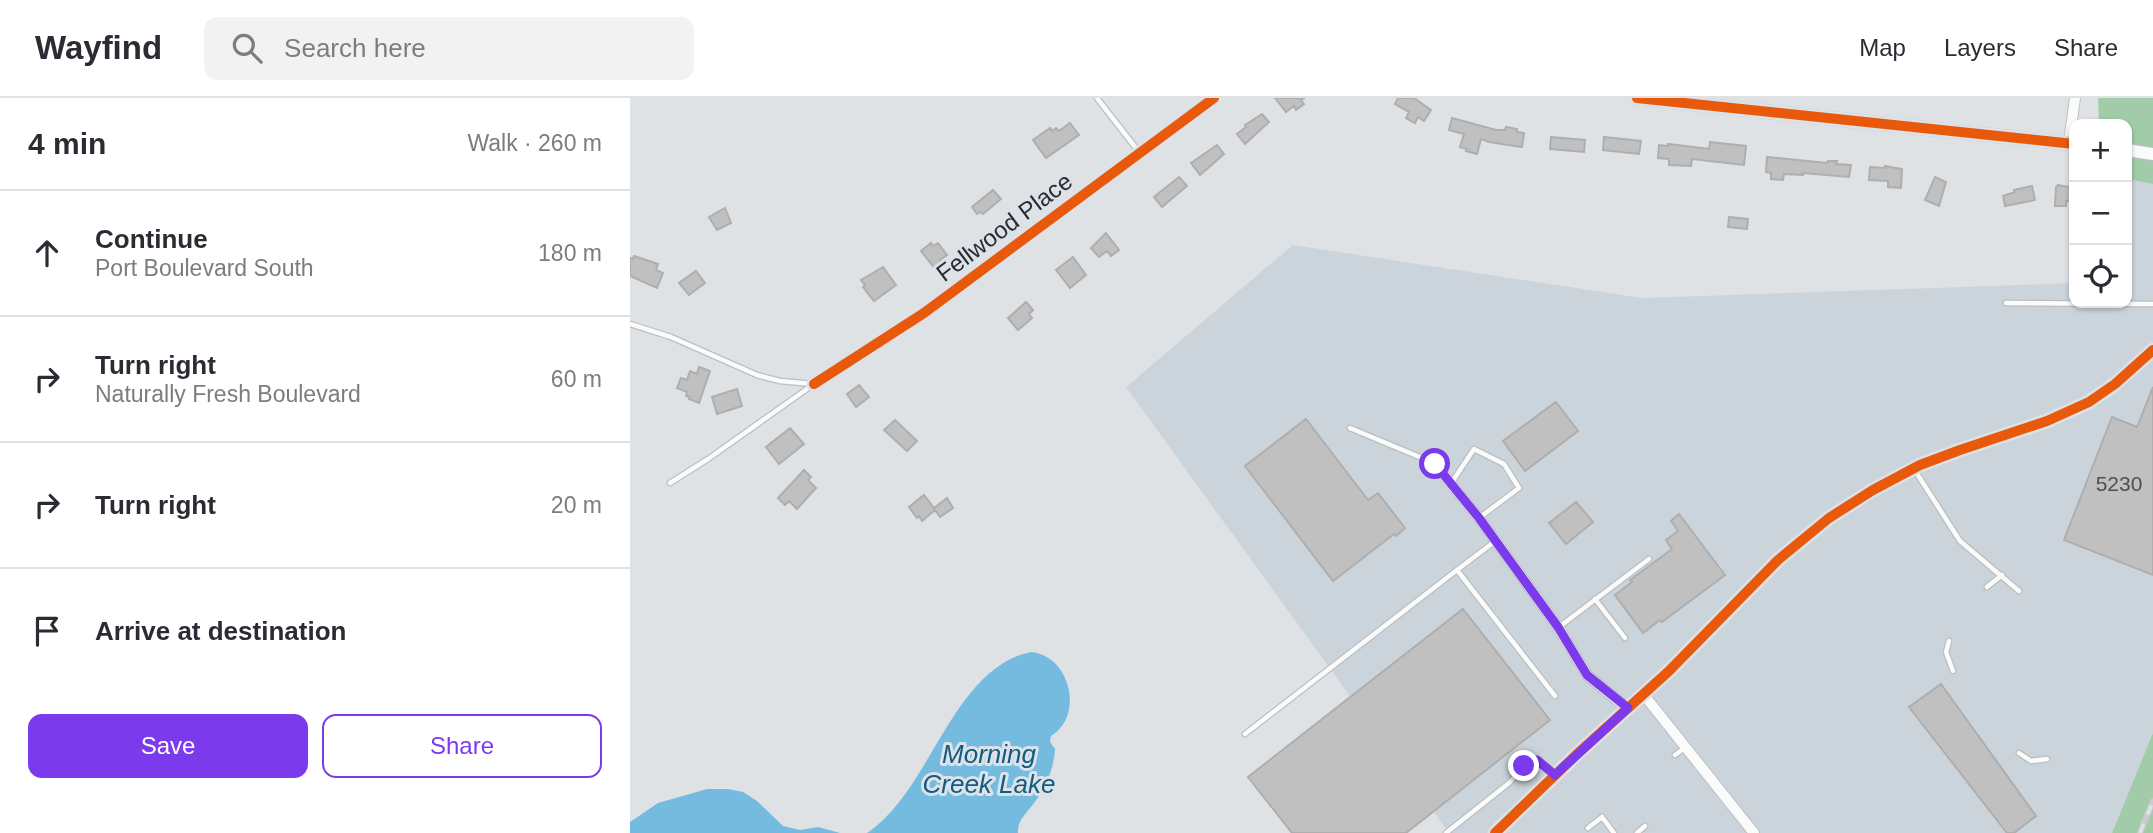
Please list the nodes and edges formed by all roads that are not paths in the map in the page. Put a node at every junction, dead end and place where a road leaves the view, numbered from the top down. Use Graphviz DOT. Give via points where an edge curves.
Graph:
graph roads {
  1 [pos="1097,98"];
  2 [pos="1214,98"];
  3 [pos="1637,98"];
  4 [pos="2075,98"];
  5 [pos="2073,119"];
  6 [pos="2069,144"];
  7 [pos="2132,151"];
  8 [pos="1139,152"];
  9 [pos="2153,154"];
  10 [pos="2006,303"];
  11 [pos="2153,304"];
  12 [pos="630,324"];
  13 [pos="2153,350"];
  14 [pos="814,384"];
  15 [pos="1350,428"];
  16 [pos="1435,464"];
  17 [pos="1914,469"];
  18 [pos="1451,482"];
  19 [pos="670,483"];
  20 [pos="1479,518"];
  21 [pos="1495,542"];
  22 [pos="1649,558"];
  23 [pos="1457,570"];
  24 [pos="2002,575"];
  25 [pos="1987,587"];
  26 [pos="2019,591"];
  27 [pos="1595,599"];
  28 [pos="1558,627"];
  29 [pos="1625,638"];
  30 [pos="1950,640"];
  31 [pos="1953,671"];
  32 [pos="1644,695"];
  33 [pos="1555,696"];
  34 [pos="1628,708"];
  35 [pos="1245,734"];
  36 [pos="1687,747"];
  37 [pos="2019,753"];
  38 [pos="1675,755"];
  39 [pos="2047,759"];
  40 [pos="1555,775"];
  41 [pos="1646,826"];
  42 [pos="1588,828"];
  43 [pos="1446,833"];
  44 [pos="1495,833"];
  45 [pos="1614,833"];
  46 [pos="1637,833"];
  47 [pos="1754,833"];
  1 -- 8 [label="lane"];
  2 -- 8 [label="street, Fellwood Place"];
  3 -- 6 [label="street"];
  4 -- 5 [label="street"];
  7 -- 9 [label="street"];
  8 -- 14 [label="street, Fellwood Place" via="924,313"];
  10 -- 11 [label="lane"];
  12 -- 14 [label="lane" via="757,375"];
  13 -- 17 [label="street" via="2089,402"];
  14 -- 19 [label="lane"];
  15 -- 16 [label="lane"];
  16 -- 18 [label="street"];
  17 -- 24 [label="lane" via="1960,541"];
  17 -- 32 [label="street" via="1829,518 1778,560"];
  18 -- 20 [label="street"];
  18 -- 20 [label="lane" via="1474,449 1504,464 1520,488"];
  20 -- 21 [label="street"];
  21 -- 23 [label="lane"];
  21 -- 28 [label="street"];
  22 -- 27 [label="lane"];
  23 -- 33 [label="lane"];
  23 -- 35 [label="lane"];
  24 -- 25 [label="lane"];
  24 -- 26 [label="lane"];
  27 -- 28 [label="lane"];
  27 -- 29 [label="lane"];
  28 -- 34 [label="street" via="1587,675"];
  30 -- 31 [label="lane" via="1946,652"];
  32 -- 34 [label="street"];
  32 -- 36 [label="street"];
  34 -- 40 [label="street"];
  36 -- 38 [label="lane"];
  36 -- 47 [label="street" via="1705,779"];
  37 -- 39 [label="lane" via="2031,761"];
  40 -- 43 [label="lane" via="1537,760 1531,761"];
  40 -- 44 [label="street"];
  41 -- 46 [label="lane"];
  42 -- 45 [label="lane" via="1602,817"];
}
